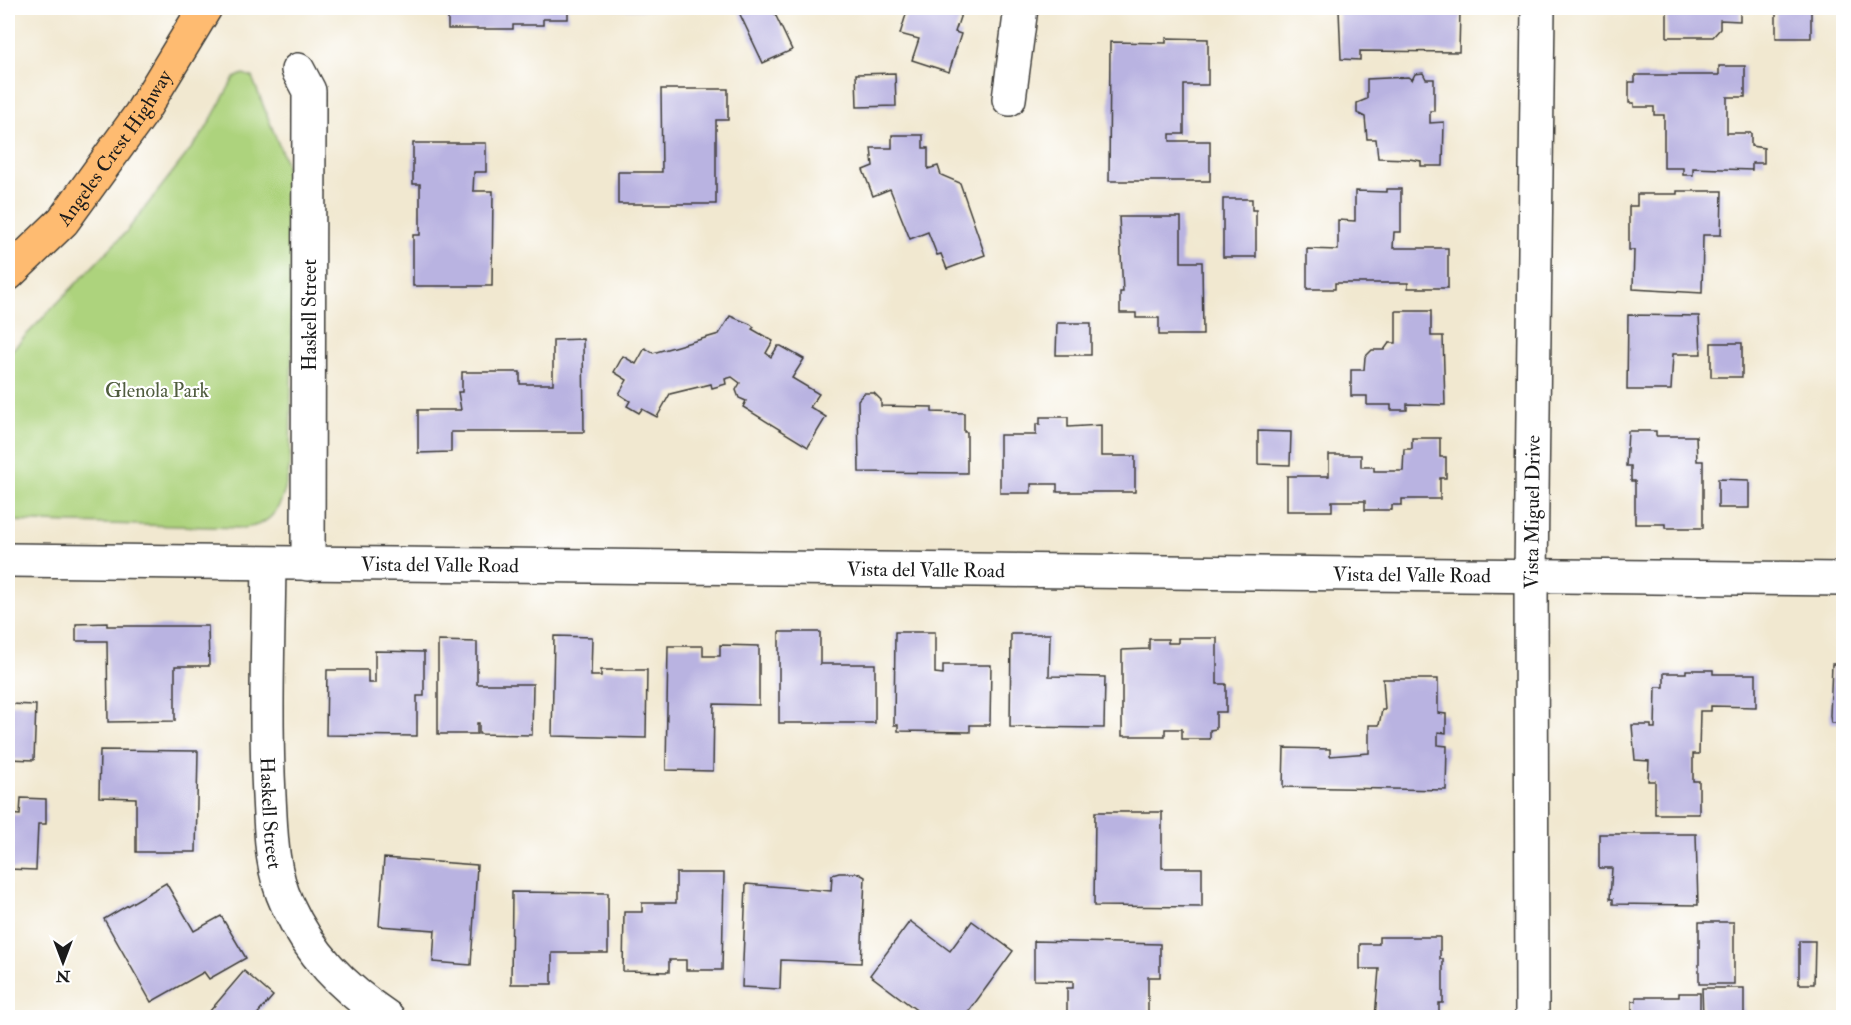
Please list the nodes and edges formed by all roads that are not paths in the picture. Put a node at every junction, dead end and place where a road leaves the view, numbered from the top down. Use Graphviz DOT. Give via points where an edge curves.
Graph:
graph roads {
  1 [pos="205,8"];
  2 [pos="1021,8"];
  3 [pos="1538,8"];
  4 [pos="298,70"];
  5 [pos="1009,99"];
  6 [pos="8,274"];
  7 [pos="8,560"];
  8 [pos="269,564"];
  9 [pos="308,564"];
  10 [pos="1531,576"];
  11 [pos="1844,579"];
  12 [pos="388,1017"];
  13 [pos="1532,1017"];
  1 -- 6 [label="main road, Angeles Crest Highway" via="140,115 63,221"];
  2 -- 5 [label="street"];
  3 -- 10 [label="street, Vista Miguel Drive"];
  4 -- 9 [label="street, Haskell Street" via="309,91"];
  7 -- 8 [label="street, Vista del Valle Road"];
  8 -- 9 [label="street, Vista del Valle Road"];
  8 -- 12 [label="street, Haskell Street" via="267,748 273,862 286,903 320,960 354,995"];
  9 -- 10 [label="street, Vista del Valle Road"];
  10 -- 11 [label="street, Vista del Valle Road"];
  10 -- 13 [label="street, Vista Miguel Drive"];
}
